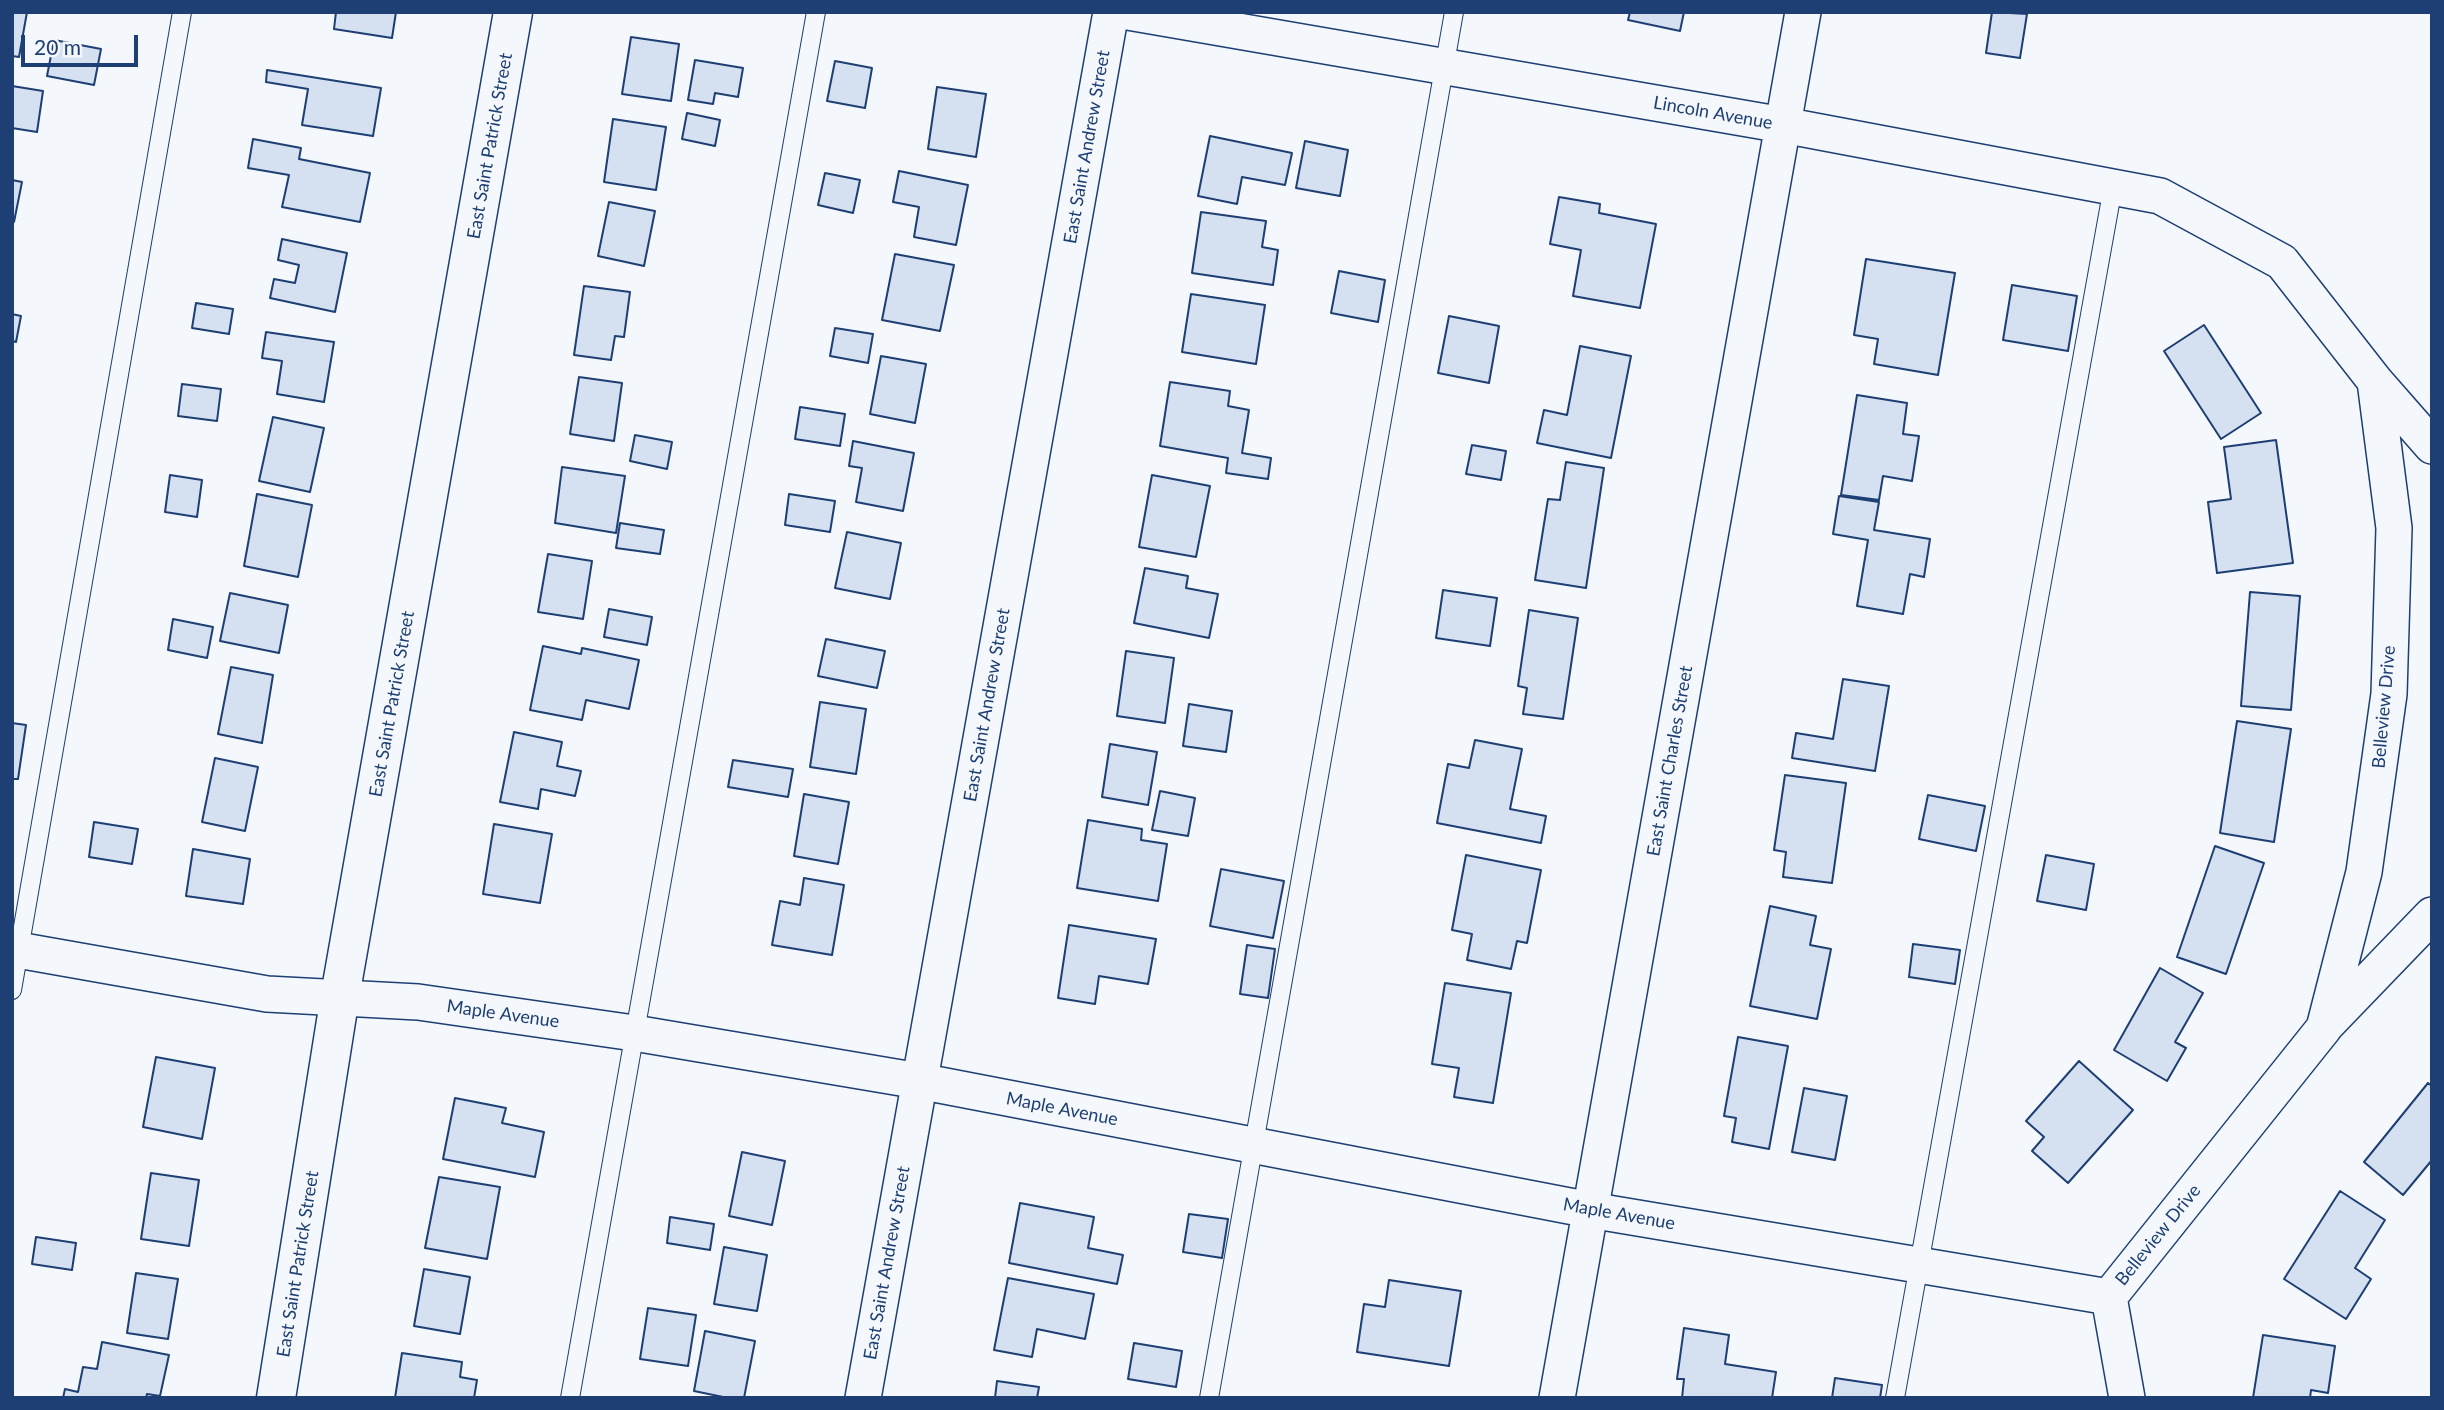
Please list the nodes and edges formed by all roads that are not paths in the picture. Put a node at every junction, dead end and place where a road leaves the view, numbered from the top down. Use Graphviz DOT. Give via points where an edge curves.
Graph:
graph roads {
  1 [pos="182,12"];
  2 [pos="513,12"];
  3 [pos="816,12"];
  4 [pos="1111,12"];
  5 [pos="1128,12"];
  6 [pos="1454,12"];
  7 [pos="1803,12"];
  8 [pos="1444,67"];
  9 [pos="1783,125"];
  10 [pos="2113,187"];
  11 [pos="2375,381"];
  12 [pos="2432,446"];
  13 [pos="2432,915"];
  14 [pos="16,949"];
  15 [pos="12,990"];
  16 [pos="340,996"];
  17 [pos="2324,1028"];
  18 [pos="634,1032"];
  19 [pos="919,1081"];
  20 [pos="1254,1145"];
  21 [pos="1590,1210"];
  22 [pos="1919,1265"];
  23 [pos="2109,1297"];
  24 [pos="276,1398"];
  25 [pos="570,1398"];
  26 [pos="863,1398"];
  27 [pos="1209,1398"];
  28 [pos="1557,1398"];
  29 [pos="1895,1398"];
  30 [pos="2127,1398"];
  1 -- 14 [label="lane"];
  2 -- 16 [label="main road, East Saint Patrick Street"];
  3 -- 18 [label="lane"];
  4 -- 19 [label="street, East Saint Andrew Street"];
  5 -- 8 [label="street, Lincoln Avenue"];
  6 -- 8 [label="lane"];
  7 -- 9 [label="street, East Saint Charles Street"];
  8 -- 9 [label="street, Lincoln Avenue"];
  8 -- 20 [label="lane"];
  9 -- 10 [label="street, Lincoln Avenue"];
  9 -- 21 [label="street, East Saint Charles Street"];
  10 -- 11 [label="street, Lincoln Avenue" via="2160,196 2282,262"];
  10 -- 22 [label="lane"];
  11 -- 12 [label="street"];
  11 -- 17 [label="street, Belleview Drive" via="2394,528 2389,694 2364,872"];
  13 -- 17 [label="street, Belleview Drive"];
  14 -- 15 [label="lane"];
  14 -- 16 [label="street, Maple Avenue" via="267,994"];
  16 -- 18 [label="street, Maple Avenue" via="418,1002"];
  16 -- 24 [label="main road, East Saint Patrick Street"];
  17 -- 23 [label="street, Belleview Drive"];
  18 -- 19 [label="street, Maple Avenue"];
  18 -- 25 [label="lane"];
  19 -- 20 [label="street, Maple Avenue"];
  19 -- 26 [label="street, East Saint Andrew Street"];
  20 -- 21 [label="street, Maple Avenue"];
  20 -- 27 [label="lane"];
  21 -- 22 [label="street, Maple Avenue"];
  21 -- 28 [label="street, East Saint Charles Street"];
  22 -- 23 [label="street, Maple Avenue"];
  22 -- 29 [label="lane"];
  23 -- 30 [label="street, Belleview Drive"];
}
